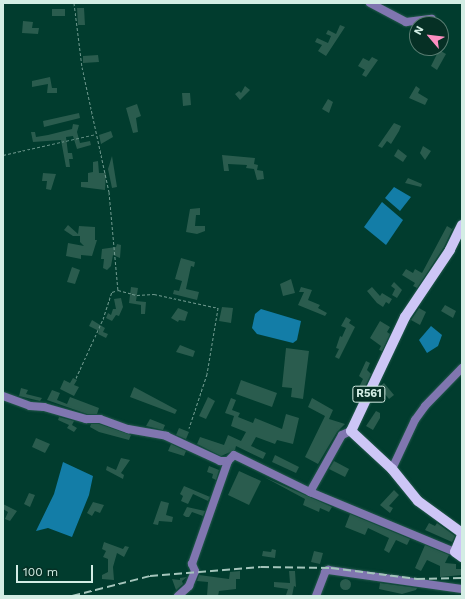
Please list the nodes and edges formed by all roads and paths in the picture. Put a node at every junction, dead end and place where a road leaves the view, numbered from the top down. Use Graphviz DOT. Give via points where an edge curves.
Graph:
graph roads {
  1 [pos="74,3"];
  2 [pos="370,3"];
  3 [pos="409,22"];
  4 [pos="96,134"];
  5 [pos="3,155"];
  6 [pos="462,225"];
  7 [pos="118,290"];
  8 [pos="462,368"];
  9 [pos="76,378"];
  10 [pos="3,396"];
  11 [pos="189,428"];
  12 [pos="351,431"];
  13 [pos="228,461"];
  14 [pos="392,469"];
  15 [pos="310,492"];
  16 [pos="462,534"];
  17 [pos="459,555"];
  18 [pos="462,589"];
  19 [pos="178,596"];
  20 [pos="316,596"];
  1 -- 4 [label="path" via="79,52"];
  2 -- 3 [label="street"];
  4 -- 5 [label="path"];
  4 -- 7 [label="path" via="109,192"];
  6 -- 12 [label="main road, R561" via="450,250 405,317"];
  7 -- 9 [label="path" via="112,292 103,319"];
  7 -- 11 [label="path" via="137,295 154,294 218,308 207,374"];
  8 -- 14 [label="street" via="415,420"];
  10 -- 13 [label="street" via="30,406 44,407 86,419 100,419 128,429 166,436 220,461"];
  12 -- 14 [label="main road"];
  12 -- 15 [label="street" via="342,435"];
  13 -- 15 [label="street" via="234,455"];
  13 -- 19 [label="street" via="192,564 195,571 189,586"];
  14 -- 16 [label="main road" via="418,501"];
  15 -- 17 [label="street"];
  16 -- 17 [label="main road"];
  18 -- 20 [label="street" via="328,570"];
}
